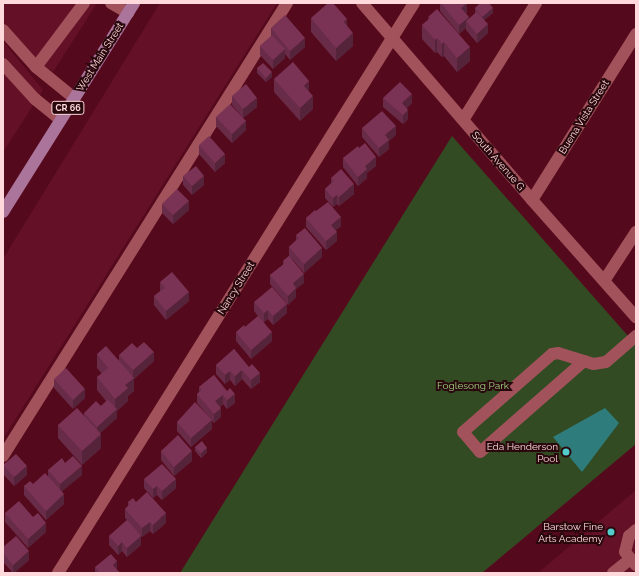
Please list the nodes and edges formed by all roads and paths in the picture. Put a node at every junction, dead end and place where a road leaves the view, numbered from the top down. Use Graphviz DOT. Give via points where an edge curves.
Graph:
graph roads {
  1 [pos="84,3"];
  2 [pos="111,3"];
  3 [pos="287,3"];
  4 [pos="362,3"];
  5 [pos="414,3"];
  6 [pos="536,3"];
  7 [pos="131,8"];
  8 [pos="3,30"];
  9 [pos="636,34"];
  10 [pos="392,38"];
  11 [pos="3,64"];
  12 [pos="36,67"];
  13 [pos="74,98"];
  14 [pos="61,120"];
  15 [pos="463,120"];
  16 [pos="532,200"];
  17 [pos="3,212"];
  18 [pos="636,232"];
  19 [pos="604,281"];
  20 [pos="636,317"];
  21 [pos="636,336"];
  22 [pos="584,361"];
  23 [pos="3,456"];
  24 [pos="636,530"];
  25 [pos="633,562"];
  26 [pos="58,573"];
  27 [pos="613,573"];
  1 -- 12 [label="street"];
  2 -- 7 [label="street"];
  3 -- 23 [label="street"];
  4 -- 10 [label="street, South Avenue G"];
  5 -- 10 [label="street, Nancy Street"];
  6 -- 15 [label="street"];
  7 -- 13 [label="main road, West Main Street / CR 66"];
  8 -- 12 [label="street"];
  9 -- 16 [label="street, Buena Vista Street"];
  10 -- 15 [label="street, South Avenue G"];
  10 -- 26 [label="street, Nancy Street"];
  11 -- 14 [label="street" via="35,99"];
  12 -- 13 [label="street"];
  13 -- 14 [label="main road, West Main Street / CR 66"];
  14 -- 17 [label="main road, West Main Street / CR 66"];
  15 -- 16 [label="street, South Avenue G"];
  16 -- 19 [label="street, South Avenue G"];
  18 -- 19 [label="street"];
  19 -- 20 [label="street, South Avenue G"];
  21 -- 22 [label="street" via="606,362 593,364"];
  22 -- 22 [label="street" via="558,353 552,354 463,432 480,452"];
  24 -- 25 [label="street" via="629,536 625,552"];
  25 -- 27 [label="street"];
}
